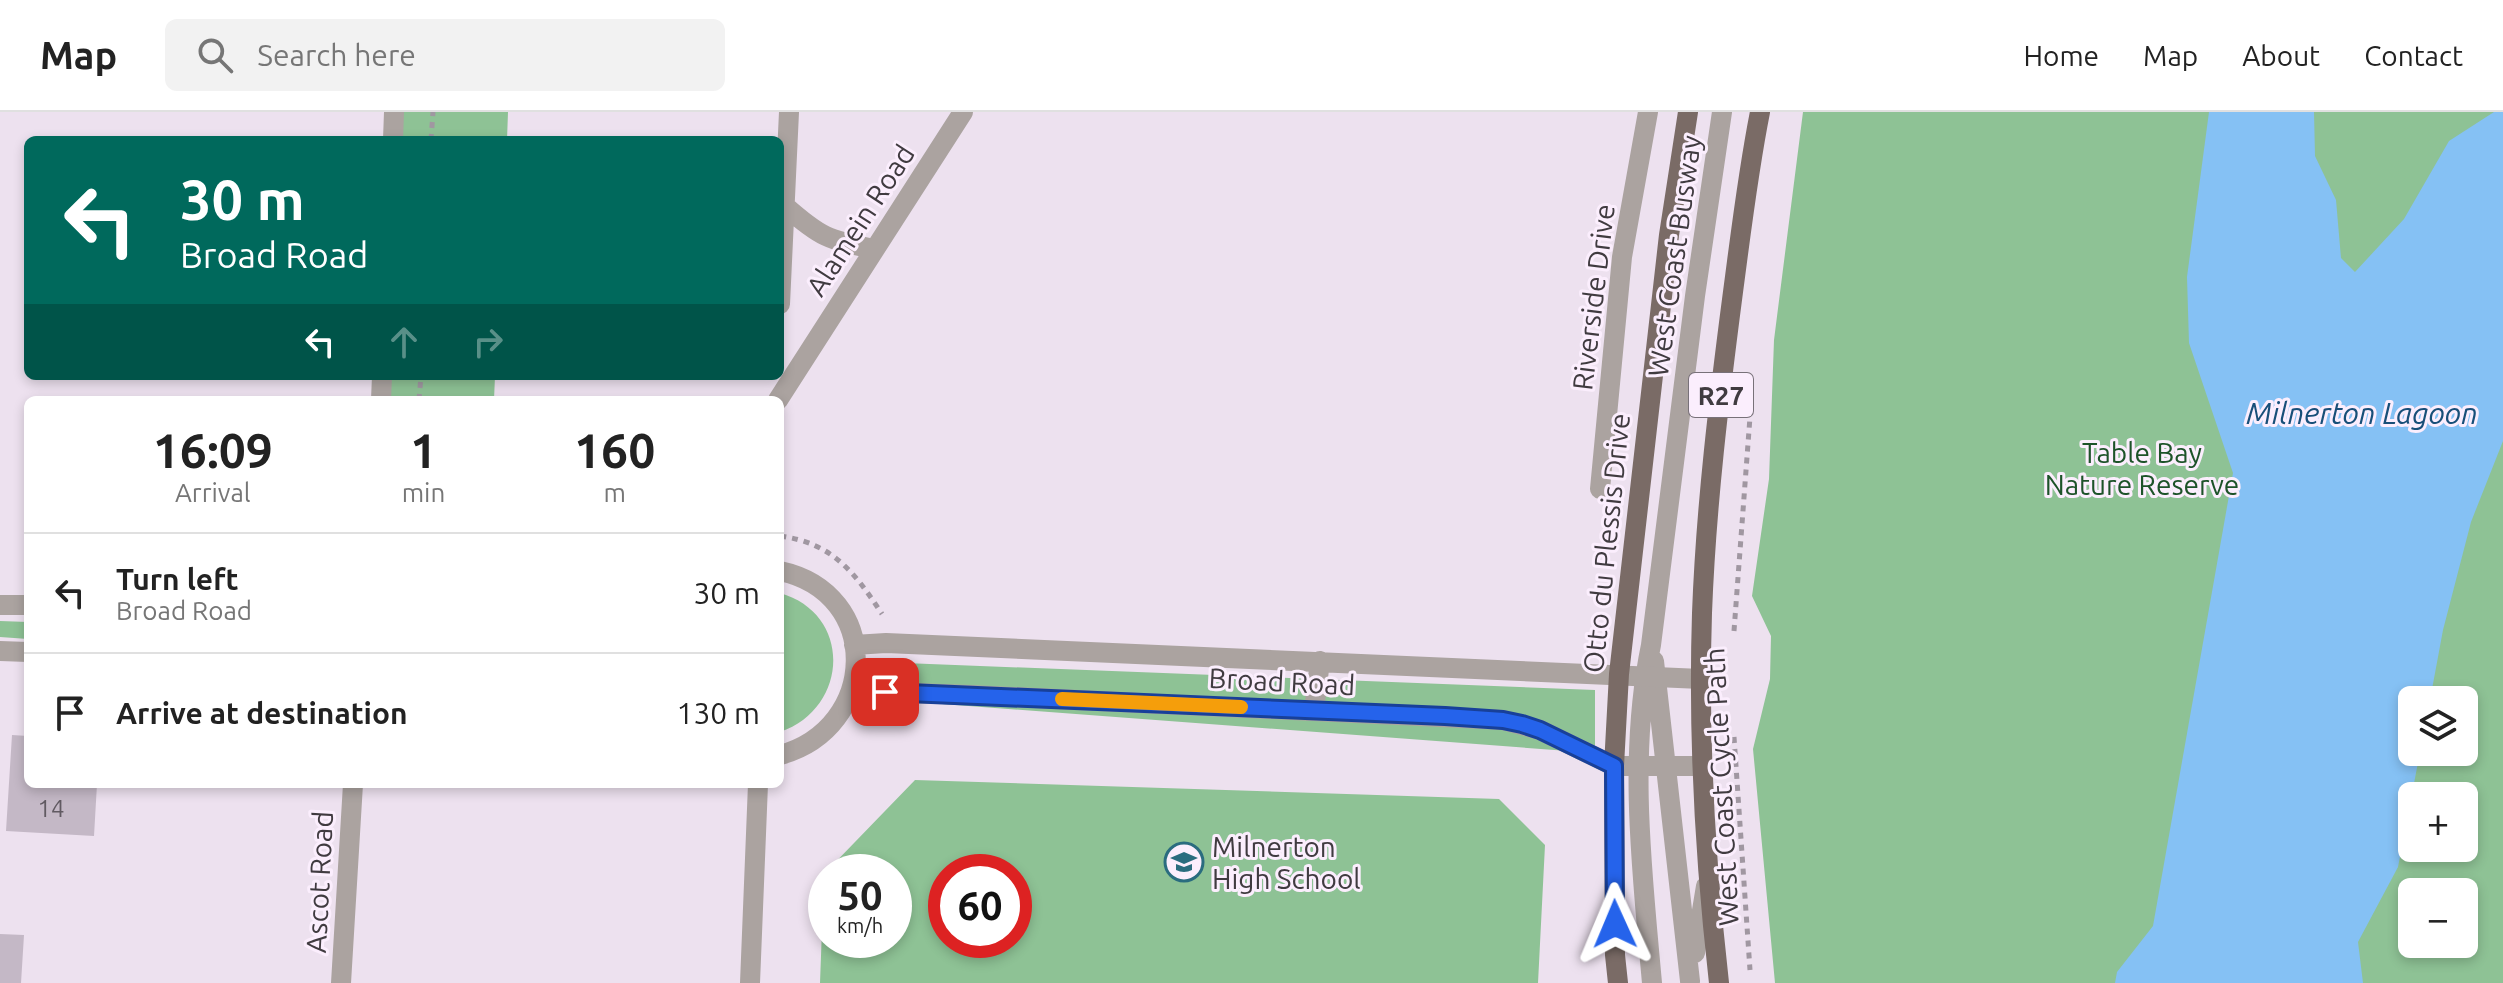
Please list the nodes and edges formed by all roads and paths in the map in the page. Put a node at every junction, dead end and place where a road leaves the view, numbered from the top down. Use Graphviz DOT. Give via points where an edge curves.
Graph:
graph roads {
  1 [pos="394,112"];
  2 [pos="433,112"];
  3 [pos="789,112"];
  4 [pos="963,112"];
  5 [pos="1648,112"];
  6 [pos="1688,112"];
  7 [pos="1722,112"];
  8 [pos="1760,112"];
  9 [pos="393,136"];
  10 [pos="431,136"];
  11 [pos="785,206"];
  12 [pos="784,226"];
  13 [pos="874,249"];
  14 [pos="780,396"];
  15 [pos="1751,402"];
  16 [pos="1600,489"];
  17 [pos="784,572"];
  18 [pos="0,605"];
  19 [pos="24,605"];
  20 [pos="1734,632"];
  21 [pos="854,645"];
  22 [pos="0,651"];
  23 [pos="24,652"];
  24 [pos="1320,661"];
  25 [pos="1619,674"];
  26 [pos="1651,676"];
  27 [pos="1701,679"];
  28 [pos="851,694"];
  29 [pos="1314,711"];
  30 [pos="1734,733"];
  31 [pos="784,754"];
  32 [pos="1614,766"];
  33 [pos="1637,766"];
  34 [pos="1666,766"];
  35 [pos="1702,766"];
  36 [pos="353,788"];
  37 [pos="758,788"];
  38 [pos="1707,878"];
  39 [pos="1690,982"];
  40 [pos="341,983"];
  41 [pos="750,983"];
  42 [pos="1618,983"];
  43 [pos="1652,983"];
  44 [pos="1719,983"];
  45 [pos="1751,983"];
  1 -- 9 [label="street"];
  2 -- 10 [label="path"];
  3 -- 11 [label="street"];
  4 -- 13 [label="street, Alamein Road"];
  5 -- 16 [label="street, Riverside Drive" via="1622,257"];
  6 -- 25 [label="main road, Otto du Plessis Drive / R27"];
  7 -- 26 [label="street, West Coast Busway"];
  8 -- 27 [label="main road, R27" via="1714,453"];
  11 -- 12 [label="street"];
  11 -- 13 [label="street" via="813,231"];
  13 -- 14 [label="street, Alamein Road"];
  15 -- 20 [label="path, West Coast Cycle Path"];
  17 -- 21 [label="street" via="827,594 843,614"];
  18 -- 19 [label="street"];
  21 -- 24 [label="street, Broad Road"];
  21 -- 28 [label="street"];
  22 -- 23 [label="street"];
  24 -- 25 [label="street, Broad Road"];
  24 -- 29 [label="street"];
  25 -- 26 [label="street, Broad Road"];
  25 -- 32 [label="main road, Otto du Plessis Drive / R27"];
  26 -- 27 [label="street, Broad Road"];
  26 -- 33 [label="street, West Coast Busway"];
  26 -- 34 [label="street, West Coast Busway"];
  27 -- 35 [label="main road, R27"];
  28 -- 29 [label="street, Broad Road"];
  28 -- 31 [label="street" via="826,732"];
  29 -- 32 [label="street, Broad Road" via="1503,720 1540,730"];
  30 -- 45 [label="path, West Coast Cycle Path"];
  32 -- 33 [label="street, Broad Road"];
  32 -- 42 [label="main road, Otto du Plessis Drive / R27"];
  33 -- 34 [label="street, Broad Road"];
  33 -- 43 [label="street, West Coast Busway"];
  34 -- 35 [label="street, Broad Road"];
  34 -- 39 [label="street, West Coast Busway"];
  35 -- 38 [label="main road, R27"];
  36 -- 40 [label="street, Ascot Road"];
  37 -- 41 [label="street"];
  38 -- 39 [label="street, West Coast Busway"];
  38 -- 44 [label="main road, R27"];
}
